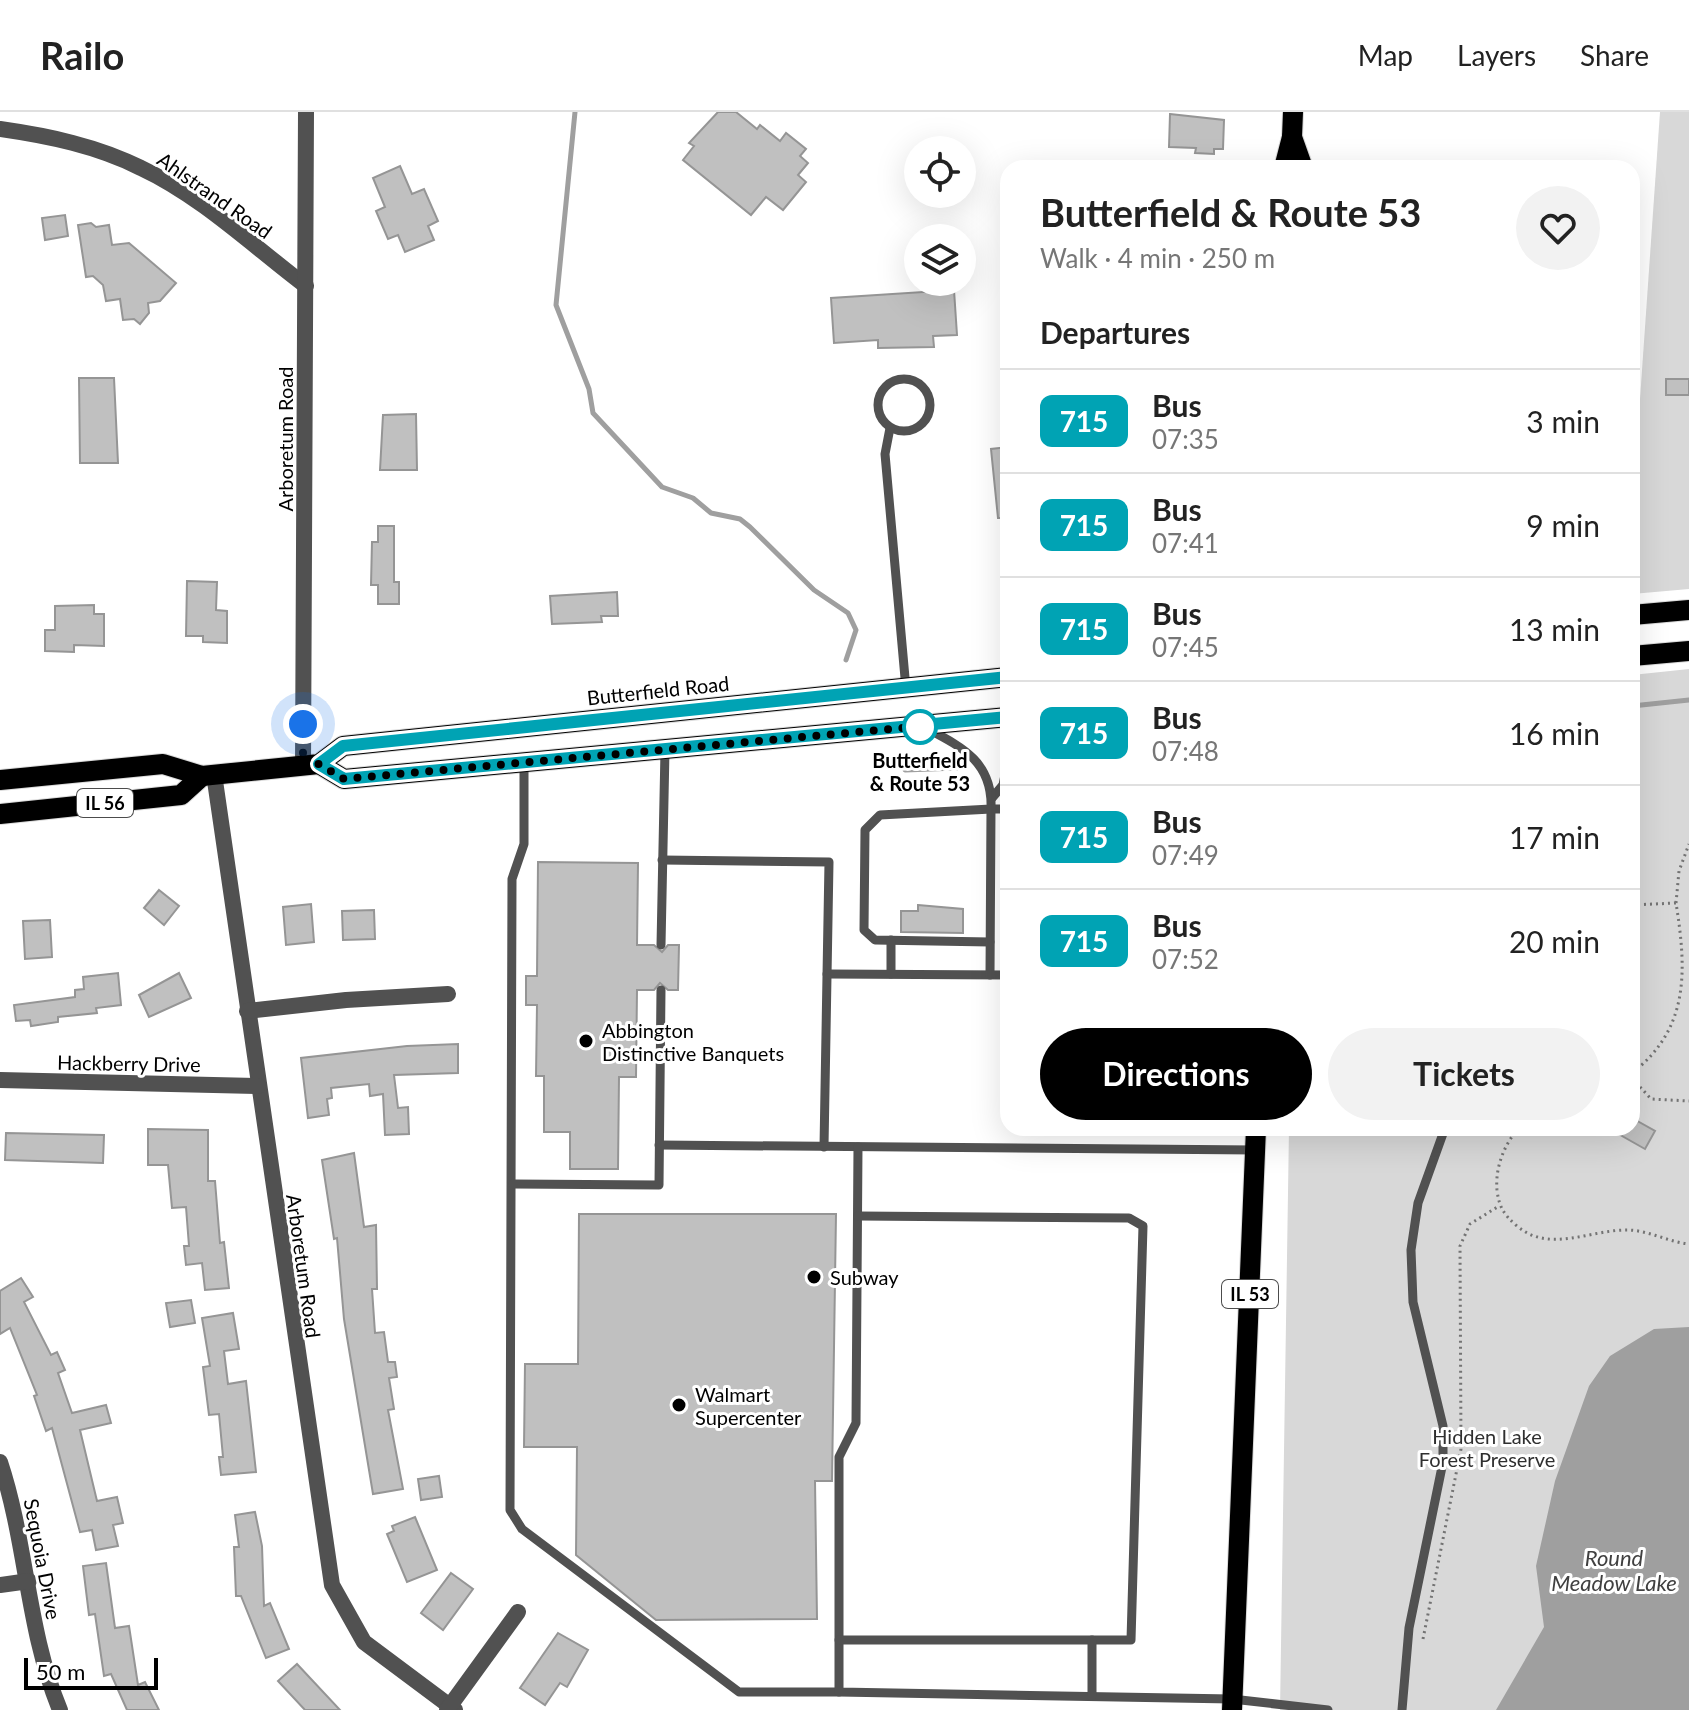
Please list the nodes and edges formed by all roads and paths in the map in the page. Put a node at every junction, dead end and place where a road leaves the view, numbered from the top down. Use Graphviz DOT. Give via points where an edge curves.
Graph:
graph roads {
  1 [pos="306,112"];
  2 [pos="1293,112"];
  3 [pos="0,129"];
  4 [pos="1292,137"];
  5 [pos="1286,160"];
  6 [pos="1300,160"];
  7 [pos="306,286"];
  8 [pos="890,428"];
  9 [pos="1689,610"];
  10 [pos="1640,614"];
  11 [pos="1689,651"];
  12 [pos="1640,655"];
  13 [pos="1000,678"];
  14 [pos="906,689"];
  15 [pos="1000,718"];
  16 [pos="923,726"];
  17 [pos="665,750"];
  18 [pos="524,761"];
  19 [pos="311,765"];
  20 [pos="208,775"];
  21 [pos="0,780"];
  22 [pos="1000,790"];
  23 [pos="991,804"];
  24 [pos="1000,807"];
  25 [pos="0,814"];
  26 [pos="1689,844"];
  27 [pos="662,860"];
  28 [pos="1676,903"];
  29 [pos="1640,905"];
  30 [pos="891,940"];
  31 [pos="990,942"];
  32 [pos="661,945"];
  33 [pos="827,974"];
  34 [pos="891,974"];
  35 [pos="990,975"];
  36 [pos="1000,975"];
  37 [pos="661,990"];
  38 [pos="448,994"];
  39 [pos="247,1011"];
  40 [pos="1640,1069"];
  41 [pos="0,1080"];
  42 [pos="1640,1085"];
  43 [pos="258,1086"];
  44 [pos="1689,1101"];
  45 [pos="1256,1136"];
  46 [pos="1442,1136"];
  47 [pos="1514,1136"];
  48 [pos="659,1145"];
  49 [pos="824,1147"];
  50 [pos="858,1147"];
  51 [pos="1256,1150"];
  52 [pos="513,1184"];
  53 [pos="858,1216"];
  54 [pos="1689,1244"];
  55 [pos="0,1462"];
  56 [pos="29,1581"];
  57 [pos="0,1585"];
  58 [pos="518,1612"];
  59 [pos="839,1640"];
  60 [pos="1092,1640"];
  61 [pos="839,1692"];
  62 [pos="1092,1696"];
  63 [pos="1232,1704"];
  64 [pos="451,1709"];
  65 [pos="60,1710"];
  66 [pos="1328,1710"];
  67 [pos="1402,1710"];
  1 -- 7 [label="street, Arboretum Road"];
  2 -- 4 [label="main road"];
  3 -- 7 [label="street, Ahlstrand Road" via="88,147 144,169 179,189"];
  4 -- 5 [label="main road"];
  4 -- 6 [label="main road"];
  7 -- 19 [label="street, Arboretum Road"];
  8 -- 8 [label="lane" via="914,429 926,418 928,394 917,382 901,379 881,391 877,407"];
  8 -- 14 [label="lane" via="885,454"];
  9 -- 10 [label="main road"];
  11 -- 12 [label="main road"];
  13 -- 14 [label="main road, Butterfield Road / IL 56"];
  14 -- 19 [label="main road, Butterfield Road / IL 56" via="343,746"];
  15 -- 16 [label="main road, Butterfield Road / IL 56"];
  16 -- 17 [label="main road, Butterfield Road / IL 56"];
  16 -- 23 [label="lane" via="975,758"];
  17 -- 18 [label="main road, Butterfield Road / IL 56"];
  17 -- 27 [label="lane"];
  18 -- 19 [label="main road, Butterfield Road / IL 56" via="344,779"];
  18 -- 52 [label="lane" via="524,844 512,879"];
  19 -- 20 [label="main road, Butterfield Road / IL 56"];
  20 -- 21 [label="main road, Butterfield Road / IL 56" via="163,764"];
  20 -- 25 [label="main road, Butterfield Road / IL 56" via="181,795"];
  20 -- 39 [label="street, Arboretum Road"];
  22 -- 23 [label="lane"];
  23 -- 24 [label="lane"];
  23 -- 30 [label="lane" via="880,815 865,830 864,930 875,940"];
  23 -- 31 [label="lane"];
  26 -- 28 [label="path"];
  27 -- 32 [label="lane"];
  27 -- 33 [label="lane" via="829,862"];
  28 -- 29 [label="path"];
  28 -- 40 [label="path" via="1685,963 1681,1016"];
  30 -- 31 [label="lane"];
  30 -- 34 [label="lane"];
  31 -- 35 [label="lane"];
  33 -- 34 [label="lane"];
  33 -- 49 [label="lane"];
  34 -- 35 [label="lane"];
  35 -- 36 [label="lane"];
  37 -- 48 [label="lane"];
  38 -- 39 [label="street"];
  39 -- 43 [label="street, Arboretum Road"];
  41 -- 43 [label="street, Hackberry Drive"];
  42 -- 44 [label="path" via="1651,1099"];
  43 -- 64 [label="street, Arboretum Road" via="332,1585 364,1642"];
  45 -- 51 [label="main road, IL 53"];
  46 -- 67 [label="lane" via="1418,1203 1411,1250 1413,1302 1443,1426 1443,1462 1409,1628"];
  47 -- 54 [label="path" via="1501,1157 1496,1183 1499,1206 1520,1229 1538,1239 1562,1240 1631,1230"];
  48 -- 49 [label="lane"];
  48 -- 52 [label="lane" via="659,1185"];
  49 -- 50 [label="lane"];
  50 -- 51 [label="lane"];
  50 -- 53 [label="lane"];
  51 -- 63 [label="main road, IL 53"];
  52 -- 61 [label="lane" via="509,1500 514,1519 739,1692"];
  53 -- 59 [label="lane" via="856,1423 839,1457"];
  53 -- 60 [label="lane" via="1129,1218 1143,1226 1131,1640"];
  55 -- 56 [label="street, Sequoia Drive"];
  56 -- 57 [label="street"];
  56 -- 65 [label="street, Sequoia Drive" via="39,1643"];
  58 -- 64 [label="street"];
  59 -- 60 [label="lane"];
  59 -- 61 [label="lane"];
  60 -- 62 [label="lane"];
  61 -- 62 [label="lane"];
  62 -- 63 [label="lane"];
  63 -- 66 [label="lane"];
}
